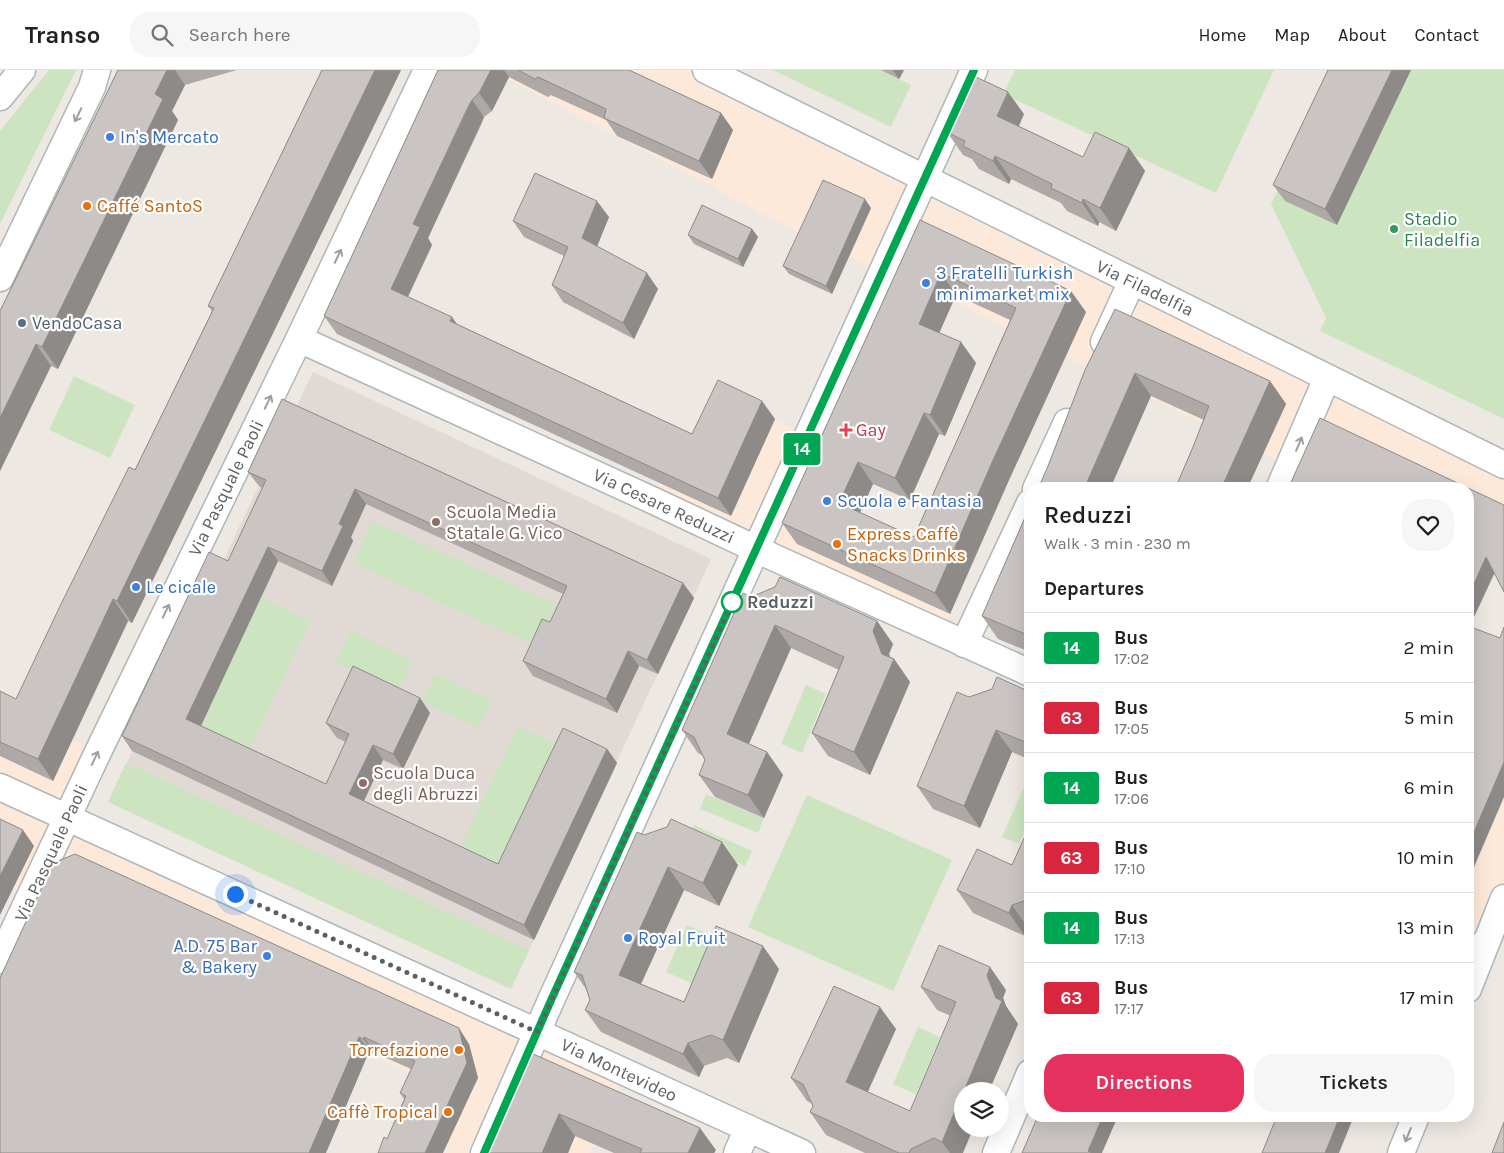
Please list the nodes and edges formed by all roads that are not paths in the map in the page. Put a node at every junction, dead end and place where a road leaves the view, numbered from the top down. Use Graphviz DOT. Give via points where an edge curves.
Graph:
graph roads {
  1 [pos="22,70"];
  2 [pos="97,70"];
  3 [pos="427,70"];
  4 [pos="706,70"];
  5 [pos="974,70"];
  6 [pos="0,97"];
  7 [pos="925,178"];
  8 [pos="0,278"];
  9 [pos="1132,281"];
  10 [pos="299,339"];
  11 [pos="1095,362"];
  12 [pos="1327,378"];
  13 [pos="1078,398"];
  14 [pos="1504,465"];
  15 [pos="1039,482"];
  16 [pos="1283,482"];
  17 [pos="1024,516"];
  18 [pos="757,549"];
  19 [pos="964,644"];
  20 [pos="1024,670"];
  21 [pos="0,786"];
  22 [pos="68,818"];
  23 [pos="1504,898"];
  24 [pos="1491,930"];
  25 [pos="1474,944"];
  26 [pos="0,960"];
  27 [pos="1474,974"];
  28 [pos="537,1032"];
  29 [pos="1024,1087"];
  30 [pos="1414,1122"];
  31 [pos="748,1128"];
  32 [pos="484,1153"];
  33 [pos="736,1153"];
  34 [pos="802,1153"];
  35 [pos="996,1153"];
  36 [pos="1401,1153"];
  1 -- 6 [label="street"];
  2 -- 8 [label="street, one-way" via="92,87"];
  10 -- 3 [label="street, Via Pasquale Paoli, one-way"];
  4 -- 7 [label="street, Via Filadelfia"];
  5 -- 7 [label="street"];
  7 -- 9 [label="street, Via Filadelfia"];
  7 -- 18 [label="street"];
  9 -- 11 [label="street"];
  9 -- 12 [label="street, Via Filadelfia"];
  10 -- 18 [label="street, Via Cesare Reduzzi"];
  22 -- 10 [label="street, Via Pasquale Paoli, one-way"];
  12 -- 14 [label="street, Via Filadelfia"];
  16 -- 12 [label="street, one-way"];
  13 -- 15 [label="street"];
  17 -- 19 [label="street"];
  18 -- 19 [label="street, Via Cesare Reduzzi"];
  18 -- 28 [label="street"];
  19 -- 20 [label="street, Via Cesare Reduzzi"];
  21 -- 22 [label="street, Via Montevideo"];
  22 -- 26 [label="street, Via Pasquale Paoli"];
  22 -- 28 [label="street, Via Montevideo"];
  23 -- 24 [label="street"];
  24 -- 25 [label="lane"];
  24 -- 27 [label="street"];
  28 -- 31 [label="street, Via Montevideo"];
  28 -- 32 [label="street"];
  29 -- 35 [label="street"];
  30 -- 36 [label="street, one-way"];
  31 -- 33 [label="street"];
  31 -- 34 [label="street, Via Montevideo"];
}
